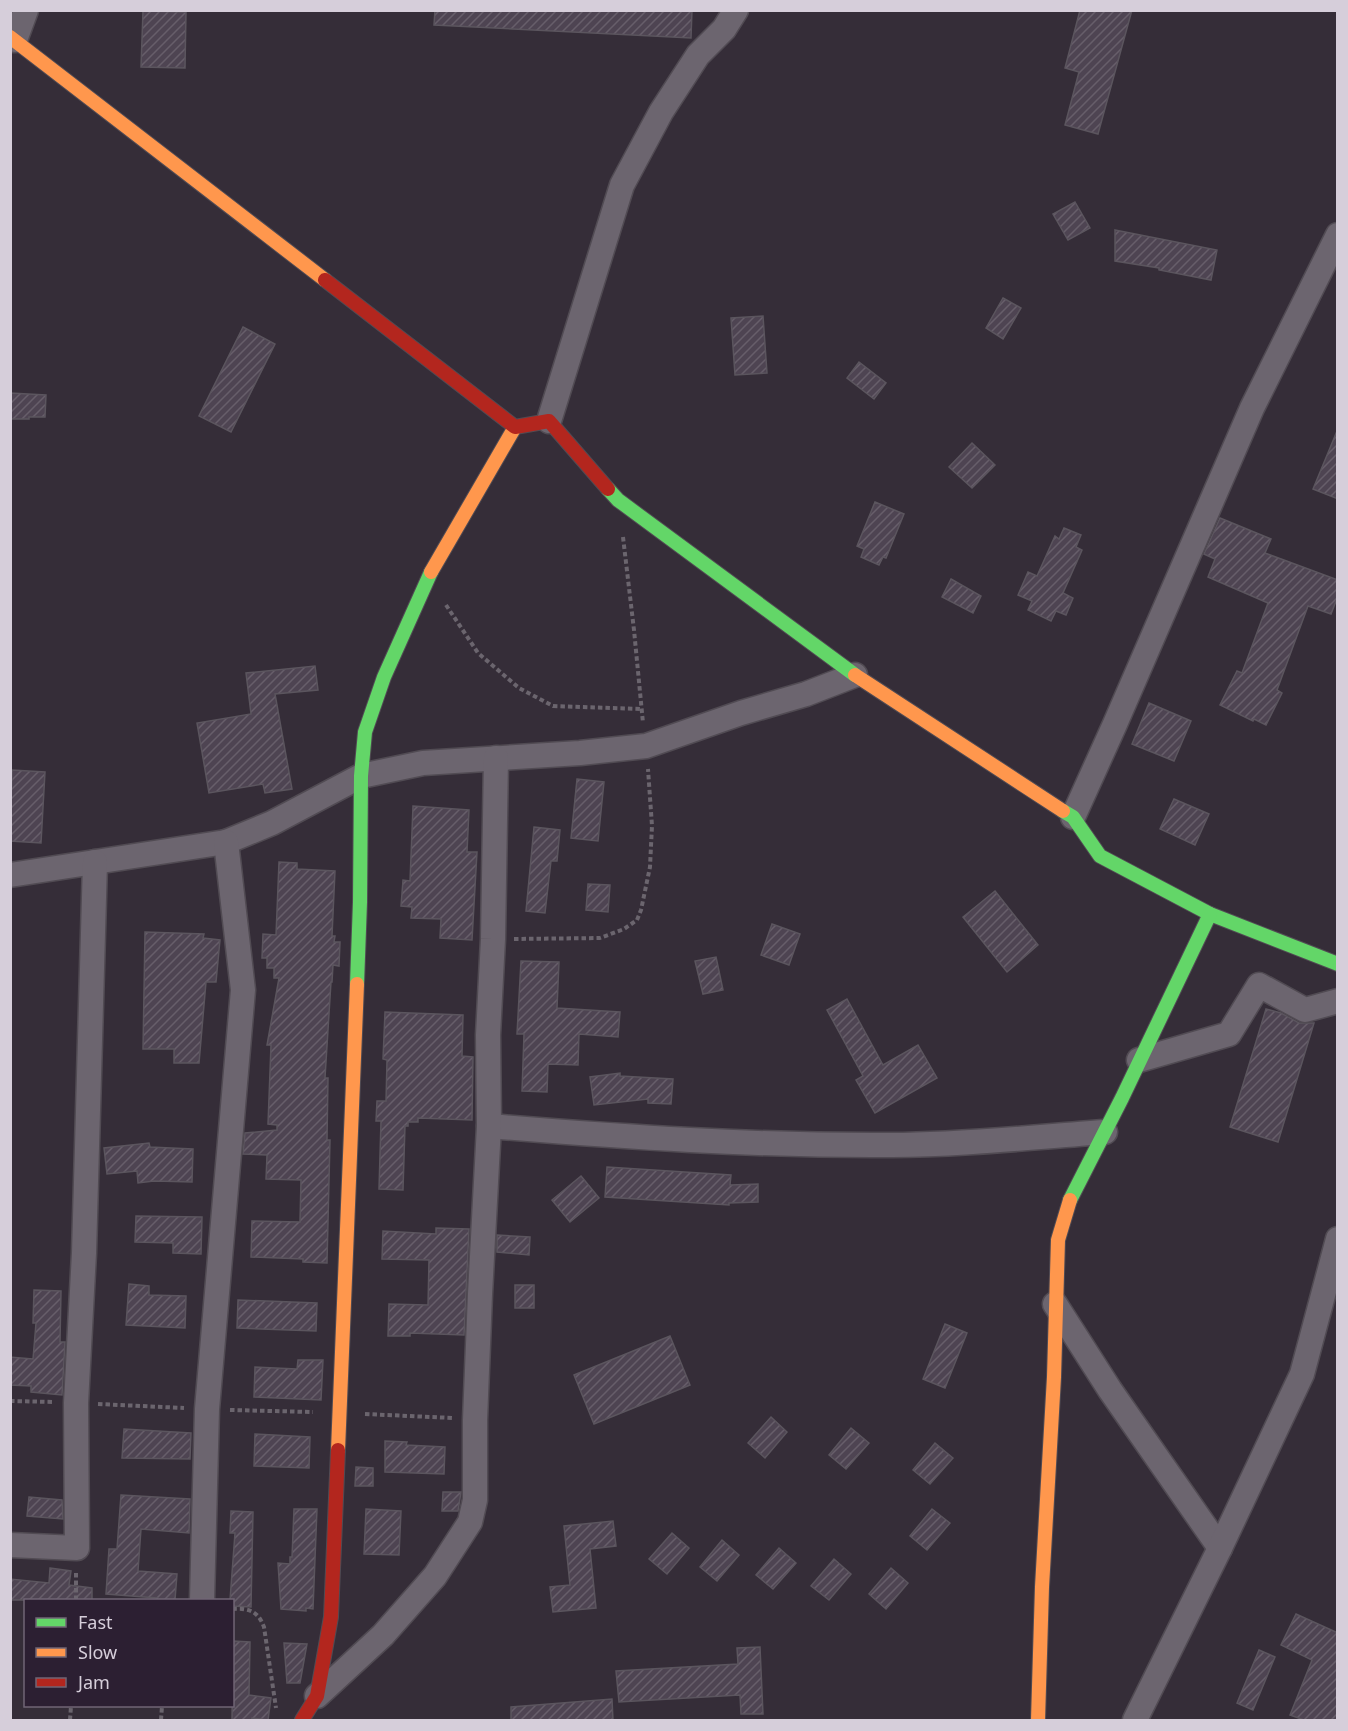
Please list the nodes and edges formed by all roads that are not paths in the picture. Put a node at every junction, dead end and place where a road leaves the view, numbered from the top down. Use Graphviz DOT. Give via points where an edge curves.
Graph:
graph roads {
  1 [pos="26,10"];
  2 [pos="731,14"];
  3 [pos="13,39"];
  4 [pos="1338,235"];
  5 [pos="549,421"];
  6 [pos="515,427"];
  7 [pos="855,675"];
  8 [pos="496,758"];
  9 [pos="361,776"];
  10 [pos="1073,817"];
  11 [pos="226,842"];
  12 [pos="95,862"];
  13 [pos="10,875"];
  14 [pos="1210,914"];
  15 [pos="1338,964"];
  16 [pos="1338,1001"];
  17 [pos="1139,1060"];
  18 [pos="489,1126"];
  19 [pos="1105,1132"];
  20 [pos="1338,1239"];
  21 [pos="1055,1304"];
  22 [pos="10,1545"];
  23 [pos="1220,1548"];
  24 [pos="202,1599"];
  25 [pos="317,1696"];
  26 [pos="303,1720"];
  27 [pos="1038,1720"];
  28 [pos="1135,1720"];
  1 -- 3 [label="street"];
  2 -- 5 [label="street" via="698,55 661,112 622,185"];
  3 -- 6 [label="street"];
  4 -- 10 [label="street" via="1252,408"];
  5 -- 6 [label="street"];
  5 -- 7 [label="street" via="618,500"];
  6 -- 9 [label="street" via="428,577 384,677 365,732"];
  7 -- 8 [label="street" via="646,746"];
  7 -- 10 [label="street"];
  8 -- 9 [label="street" via="423,763"];
  8 -- 18 [label="street"];
  9 -- 11 [label="street" via="272,823"];
  9 -- 25 [label="street" via="360,902 336,1534 331,1617"];
  10 -- 14 [label="street" via="1100,856"];
  11 -- 12 [label="street"];
  11 -- 24 [label="street" via="243,990 207,1409"];
  12 -- 13 [label="street"];
  12 -- 22 [label="street" via="76,1403 77,1548"];
  14 -- 15 [label="street"];
  14 -- 17 [label="street"];
  16 -- 17 [label="street" via="1305,1010 1259,986 1229,1034"];
  17 -- 19 [label="street"];
  18 -- 19 [label="street" via="796,1145 895,1145"];
  18 -- 25 [label="street" via="475,1500 470,1522 435,1576 391,1626"];
  19 -- 21 [label="street" via="1071,1196 1058,1240"];
  20 -- 23 [label="street" via="1302,1374"];
  21 -- 23 [label="street"];
  21 -- 27 [label="street"];
  23 -- 28 [label="street"];
  25 -- 26 [label="street"];
}
